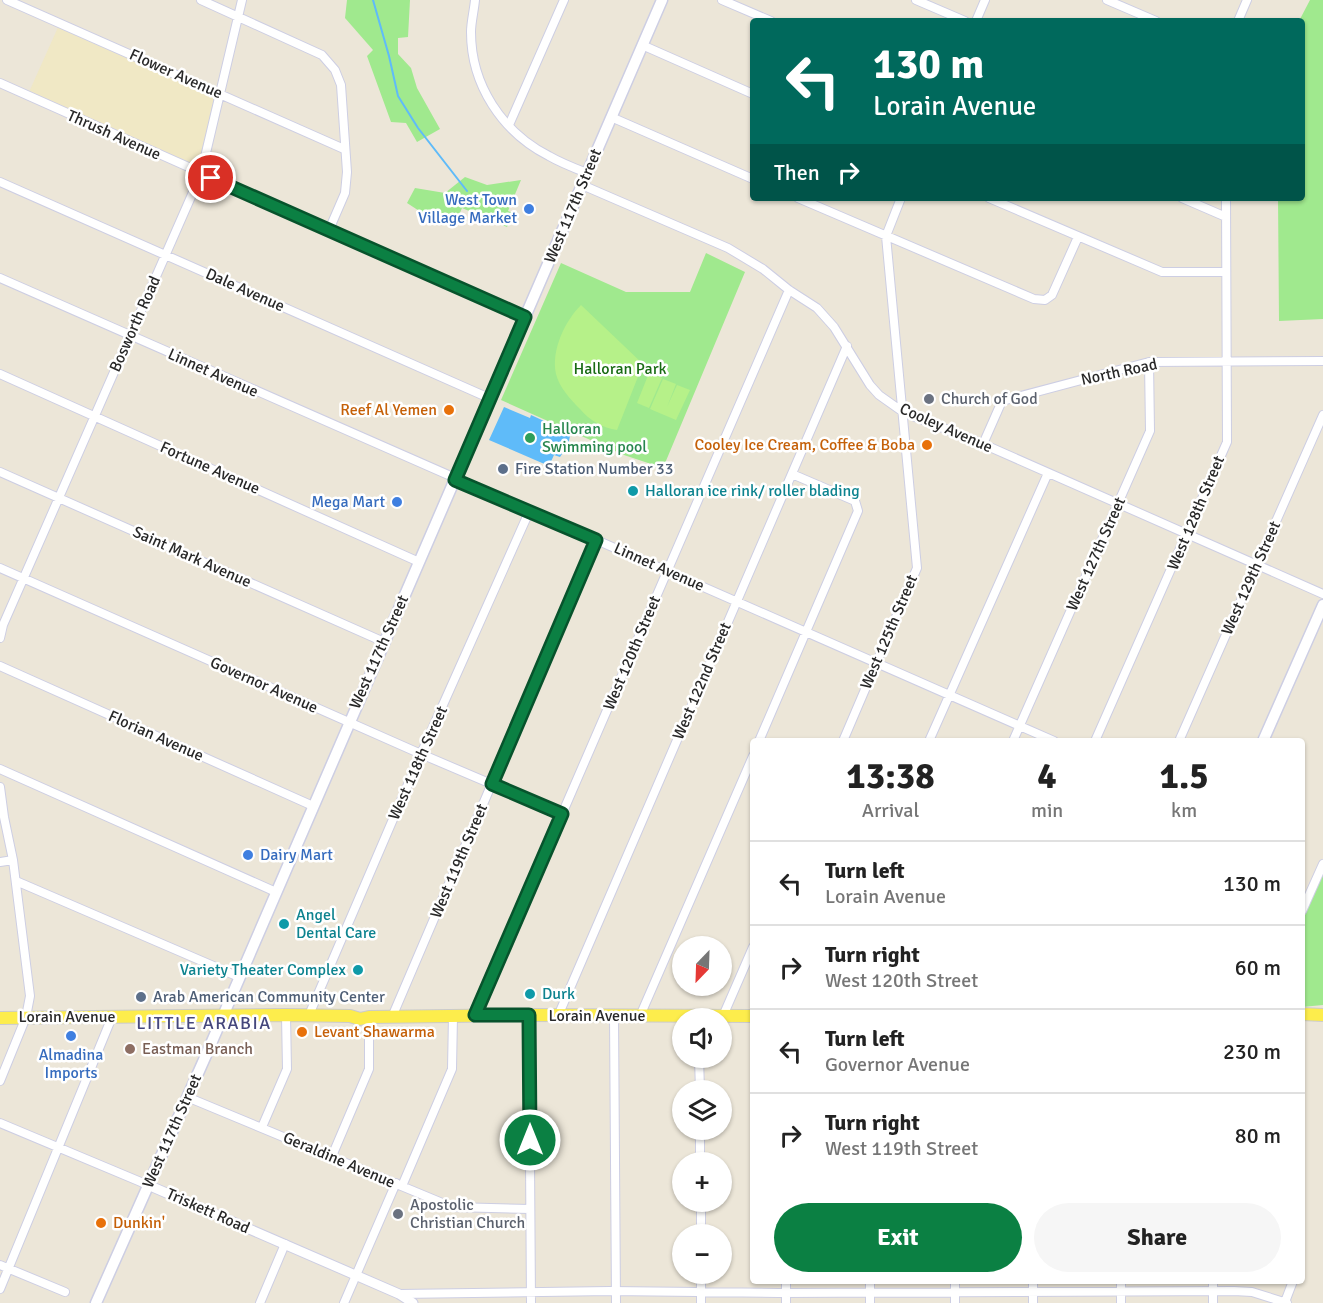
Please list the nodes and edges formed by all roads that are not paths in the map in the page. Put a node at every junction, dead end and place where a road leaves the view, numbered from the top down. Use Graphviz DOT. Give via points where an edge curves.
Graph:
graph roads {
  1 [pos="7,0"];
  2 [pos="201,0"];
  3 [pos="242,0"];
  4 [pos="475,0"];
  5 [pos="564,0"];
  6 [pos="662,0"];
  7 [pos="722,0"];
  8 [pos="916,0"];
  9 [pos="985,0"];
  10 [pos="1107,0"];
  11 [pos="1247,0"];
  12 [pos="238,16"];
  13 [pos="764,18"];
  14 [pos="958,18"];
  15 [pos="977,18"];
  16 [pos="1149,18"];
  17 [pos="1239,18"];
  18 [pos="642,45"];
  19 [pos="0,83"];
  20 [pos="220,93"];
  21 [pos="750,93"];
  22 [pos="611,117"];
  23 [pos="509,125"];
  24 [pos="344,149"];
  25 [pos="587,173"];
  26 [pos="201,174"];
  27 [pos="750,178"];
  28 [pos="0,182"];
  29 [pos="582,185"];
  30 [pos="805,201"];
  31 [pos="900,201"];
  32 [pos="996,201"];
  33 [pos="1189,201"];
  34 [pos="1226,201"];
  35 [pos="1226,217"];
  36 [pos="329,230"];
  37 [pos="886,236"];
  38 [pos="1078,237"];
  39 [pos="165,255"];
  40 [pos="1225,272"];
  41 [pos="0,278"];
  42 [pos="789,290"];
  43 [pos="525,317"];
  44 [pos="130,335"];
  45 [pos="847,346"];
  46 [pos="1227,361"];
  47 [pos="1323,361"];
  48 [pos="1149,362"];
  49 [pos="0,374"];
  50 [pos="489,398"];
  51 [pos="903,412"];
  52 [pos="94,416"];
  53 [pos="1323,416"];
  54 [pos="983,444"];
  55 [pos="0,472"];
  56 [pos="1048,473"];
  57 [pos="792,474"];
  58 [pos="455,480"];
  59 [pos="58,497"];
  60 [pos="1118,504"];
  61 [pos="529,512"];
  62 [pos="1187,535"];
  63 [pos="596,540"];
  64 [pos="419,562"];
  65 [pos="1257,566"];
  66 [pos="0,568"];
  67 [pos="667,571"];
  68 [pos="23,578"];
  69 [pos="1323,594"];
  70 [pos="737,602"];
  71 [pos="1323,605"];
  72 [pos="806,632"];
  73 [pos="0,638"];
  74 [pos="384,642"];
  75 [pos="876,663"];
  76 [pos="0,666"];
  77 [pos="950,695"];
  78 [pos="348,722"];
  79 [pos="1020,726"];
  80 [pos="760,738"];
  81 [pos="844,738"];
  82 [pos="930,738"];
  83 [pos="1014,738"];
  84 [pos="1047,738"];
  85 [pos="1096,738"];
  86 [pos="1180,738"];
  87 [pos="1264,738"];
  88 [pos="422,754"];
  89 [pos="750,763"];
  90 [pos="0,769"];
  91 [pos="492,784"];
  92 [pos="0,787"];
  93 [pos="1,800"];
  94 [pos="313,806"];
  95 [pos="562,814"];
  96 [pos="14,860"];
  97 [pos="0,862"];
  98 [pos="1323,864"];
  99 [pos="16,881"];
  100 [pos="276,892"];
  101 [pos="1305,904"];
  102 [pos="750,954"];
  103 [pos="239,977"];
  104 [pos="726,1008"];
  105 [pos="286,1014"];
  106 [pos="1305,1014"];
  107 [pos="1321,1014"];
  108 [pos="309,1015"];
  109 [pos="475,1015"];
  110 [pos="529,1015"];
  111 [pos="222,1016"];
  112 [pos="453,1016"];
  113 [pos="558,1016"];
  114 [pos="615,1016"];
  115 [pos="640,1016"];
  116 [pos="732,1016"];
  117 [pos="750,1016"];
  118 [pos="26,1017"];
  119 [pos="112,1017"];
  120 [pos="369,1017"];
  121 [pos="392,1017"];
  122 [pos="672,1017"];
  123 [pos="0,1018"];
  124 [pos="0,1081"];
  125 [pos="187,1096"];
  126 [pos="0,1123"];
  127 [pos="262,1127"];
  128 [pos="58,1148"];
  129 [pos="332,1156"];
  130 [pos="148,1185"];
  131 [pos="399,1185"];
  132 [pos="530,1209"];
  133 [pos="285,1244"];
  134 [pos="0,1265"];
  135 [pos="9,1269"];
  136 [pos="356,1275"];
  137 [pos="701,1284"];
  138 [pos="786,1284"];
  139 [pos="870,1284"];
  140 [pos="955,1284"];
  141 [pos="1033,1284"];
  142 [pos="1121,1284"];
  143 [pos="1213,1284"];
  144 [pos="1292,1284"];
  145 [pos="0,1289"];
  146 [pos="1121,1290"];
  147 [pos="616,1291"];
  148 [pos="955,1291"];
  149 [pos="1033,1291"];
  150 [pos="65,1292"];
  151 [pos="532,1292"];
  152 [pos="871,1292"];
  153 [pos="1213,1292"];
  154 [pos="701,1293"];
  155 [pos="786,1293"];
  156 [pos="399,1294"];
  157 [pos="96,1303"];
  158 [pos="260,1303"];
  159 [pos="344,1303"];
  160 [pos="413,1303"];
  161 [pos="531,1303"];
  162 [pos="616,1303"];
  163 [pos="701,1303"];
  164 [pos="786,1303"];
  165 [pos="870,1303"];
  166 [pos="955,1303"];
  167 [pos="1033,1303"];
  168 [pos="1121,1303"];
  169 [pos="1213,1303"];
  170 [pos="1286,1303"];
  1 -- 20 [label="street, Flower Avenue"];
  2 -- 12 [label="street"];
  3 -- 12 [label="street, Bosworth Road"];
  4 -- 23 [label="street" via="473,59 491,106"];
  5 -- 23 [label="street"];
  6 -- 18 [label="main road, West 117th Street"];
  7 -- 13 [label="street"];
  8 -- 14 [label="street"];
  9 -- 15 [label="street"];
  10 -- 16 [label="street"];
  11 -- 17 [label="street"];
  12 -- 20 [label="street, Bosworth Road"];
  12 -- 24 [label="street" via="322,55 335,70 341,85"];
  18 -- 21 [label="street"];
  18 -- 22 [label="main road, West 117th Street"];
  19 -- 26 [label="street, Thrush Avenue"];
  20 -- 24 [label="street, Flower Avenue"];
  20 -- 26 [label="street, Bosworth Road"];
  22 -- 25 [label="main road, West 117th Street"];
  22 -- 27 [label="street"];
  23 -- 25 [label="street" via="548,156"];
  24 -- 36 [label="street" via="345,193"];
  25 -- 29 [label="main road, West 117th Street"];
  26 -- 36 [label="street, Thrush Avenue"];
  26 -- 39 [label="street, Bosworth Road"];
  28 -- 39 [label="street, Dale Avenue"];
  29 -- 42 [label="street, Cooley Avenue" via="728,248"];
  29 -- 43 [label="main road, West 117th Street"];
  30 -- 37 [label="street"];
  31 -- 37 [label="street"];
  32 -- 38 [label="street"];
  33 -- 35 [label="street"];
  34 -- 35 [label="street, West 128th Street"];
  35 -- 40 [label="street, West 128th Street"];
  36 -- 43 [label="street, Thrush Avenue"];
  37 -- 38 [label="street" via="1034,299 1045,300 1052,295"];
  37 -- 51 [label="street, West 125th Street"];
  38 -- 40 [label="street" via="1162,272"];
  39 -- 44 [label="street, Bosworth Road"];
  39 -- 50 [label="street, Dale Avenue"];
  40 -- 46 [label="street, West 128th Street"];
  41 -- 44 [label="street, Linnet Avenue"];
  42 -- 45 [label="street, Cooley Avenue" via="817,308"];
  42 -- 67 [label="street, West 120th Street"];
  43 -- 50 [label="main road, West 117th Street"];
  44 -- 52 [label="street, Bosworth Road"];
  44 -- 58 [label="street, Linnet Avenue"];
  45 -- 51 [label="street, Cooley Avenue" via="879,395"];
  45 -- 57 [label="street, West 122nd Street"];
  46 -- 47 [label="street, North Road"];
  46 -- 48 [label="street, North Road"];
  46 -- 62 [label="street, West 128th Street" via="1227,442"];
  48 -- 54 [label="street, North Road" via="1002,400"];
  48 -- 60 [label="street, West 127th Street" via="1150,431"];
  49 -- 52 [label="street, Fortune Avenue"];
  50 -- 58 [label="main road, West 117th Street"];
  51 -- 54 [label="street, Cooley Avenue"];
  51 -- 75 [label="street, West 125th Street" via="917,568"];
  52 -- 59 [label="street, Bosworth Road"];
  52 -- 64 [label="street, Fortune Avenue"];
  53 -- 65 [label="street, West 129th Street"];
  54 -- 56 [label="street, Cooley Avenue"];
  55 -- 59 [label="street, Saint Mark Avenue"];
  56 -- 60 [label="street, Cooley Avenue"];
  56 -- 77 [label="street"];
  57 -- 70 [label="street, West 122nd Street"];
  57 -- 72 [label="street" via="855,501 858,511"];
  58 -- 61 [label="street, Linnet Avenue"];
  58 -- 64 [label="main road, West 117th Street"];
  59 -- 68 [label="street, Bosworth Road"];
  59 -- 74 [label="street, Saint Mark Avenue"];
  60 -- 62 [label="street, Cooley Avenue"];
  60 -- 79 [label="street, West 127th Street"];
  61 -- 63 [label="street, Linnet Avenue"];
  61 -- 88 [label="street, West 118th Street"];
  62 -- 65 [label="street, Cooley Avenue"];
  62 -- 85 [label="street, West 128th Street"];
  63 -- 67 [label="street, Linnet Avenue"];
  63 -- 91 [label="street, West 119th Street"];
  64 -- 74 [label="main road, West 117th Street"];
  65 -- 69 [label="street, Cooley Avenue"];
  65 -- 86 [label="street, West 129th Street"];
  66 -- 68 [label="street, Governor Avenue"];
  67 -- 70 [label="street, Linnet Avenue"];
  67 -- 95 [label="street, West 120th Street"];
  68 -- 73 [label="street, Bosworth Road"];
  68 -- 78 [label="street, Governor Avenue"];
  70 -- 72 [label="street, Linnet Avenue"];
  70 -- 113 [label="street, West 122nd Street"];
  71 -- 87 [label="main road"];
  72 -- 75 [label="street, Linnet Avenue"];
  72 -- 80 [label="street"];
  74 -- 78 [label="main road, West 117th Street"];
  75 -- 77 [label="street, Linnet Avenue"];
  75 -- 81 [label="street, West 125th Street"];
  76 -- 94 [label="street, Florian Avenue"];
  77 -- 79 [label="street, Linnet Avenue"];
  77 -- 82 [label="street"];
  78 -- 88 [label="street, Governor Avenue"];
  78 -- 94 [label="main road, West 117th Street"];
  79 -- 83 [label="street, West 127th Street"];
  79 -- 84 [label="street, Linnet Avenue"];
  88 -- 91 [label="street, Governor Avenue"];
  88 -- 108 [label="street, West 118th Street"];
  89 -- 115 [label="street"];
  90 -- 100 [label="street"];
  91 -- 95 [label="street, Governor Avenue"];
  91 -- 121 [label="street, West 119th Street"];
  92 -- 93 [label="street"];
  93 -- 96 [label="street"];
  94 -- 100 [label="main road, West 117th Street"];
  95 -- 109 [label="street, West 120th Street"];
  96 -- 97 [label="street"];
  96 -- 99 [label="street"];
  98 -- 101 [label="street"];
  99 -- 103 [label="street"];
  99 -- 118 [label="street" via="30,996"];
  100 -- 103 [label="main road, West 117th Street"];
  102 -- 104 [label="street"];
  103 -- 111 [label="main road, West 117th Street"];
  105 -- 108 [label="main road, Lorain Avenue"];
  105 -- 111 [label="main road, Lorain Avenue"];
  105 -- 127 [label="street" via="287,1070"];
  106 -- 107 [label="main road"];
  108 -- 120 [label="main road, Lorain Avenue"];
  109 -- 110 [label="main road, Lorain Avenue"];
  109 -- 112 [label="main road, Lorain Avenue"];
  110 -- 113 [label="main road, Lorain Avenue"];
  110 -- 132 [label="street"];
  111 -- 119 [label="main road, Lorain Avenue"];
  111 -- 125 [label="main road, West 117th Street"];
  112 -- 121 [label="main road, Lorain Avenue"];
  112 -- 131 [label="street" via="452,1069"];
  113 -- 114 [label="main road, Lorain Avenue"];
  114 -- 115 [label="main road, Lorain Avenue"];
  114 -- 147 [label="street"];
  115 -- 122 [label="main road, Lorain Avenue"];
  116 -- 117 [label="main road, Lorain Avenue"];
  118 -- 119 [label="main road, Lorain Avenue"];
  118 -- 123 [label="main road, Lorain Avenue"];
  118 -- 124 [label="street"];
  119 -- 128 [label="street"];
  120 -- 121 [label="main road, Lorain Avenue"];
  120 -- 129 [label="street" via="369,1069"];
  125 -- 127 [label="street, Geraldine Avenue"];
  125 -- 130 [label="main road, West 117th Street"];
  126 -- 128 [label="street, Triskett Road"];
  127 -- 129 [label="street, Geraldine Avenue"];
  128 -- 130 [label="street, Triskett Road"];
  128 -- 135 [label="street"];
  129 -- 131 [label="street, Geraldine Avenue"];
  130 -- 133 [label="street, Triskett Road"];
  130 -- 157 [label="main road, West 117th Street"];
  131 -- 132 [label="street, Geraldine Avenue" via="452,1208"];
  131 -- 136 [label="street"];
  132 -- 151 [label="street"];
  133 -- 136 [label="street, Triskett Road"];
  133 -- 158 [label="street"];
  134 -- 135 [label="street"];
  135 -- 145 [label="street"];
  135 -- 150 [label="street"];
  136 -- 156 [label="street, Triskett Road"];
  136 -- 159 [label="street"];
  137 -- 154 [label="street"];
  138 -- 155 [label="street"];
  139 -- 152 [label="street"];
  140 -- 148 [label="street"];
  141 -- 149 [label="street"];
  142 -- 146 [label="street"];
  143 -- 153 [label="street"];
  144 -- 170 [label="street"];
  146 -- 149 [label="street"];
  146 -- 153 [label="street"];
  146 -- 168 [label="street"];
  147 -- 151 [label="street"];
  147 -- 154 [label="street"];
  147 -- 162 [label="street"];
  148 -- 149 [label="street"];
  148 -- 152 [label="street"];
  148 -- 166 [label="street"];
  149 -- 167 [label="street"];
  151 -- 156 [label="street"];
  151 -- 161 [label="street"];
  152 -- 155 [label="street"];
  152 -- 165 [label="street"];
  153 -- 169 [label="street"];
  153 -- 170 [label="street" via="1252,1292"];
  154 -- 155 [label="street"];
  154 -- 163 [label="street"];
  155 -- 164 [label="street"];
  156 -- 160 [label="street, Triskett Road"];
}
